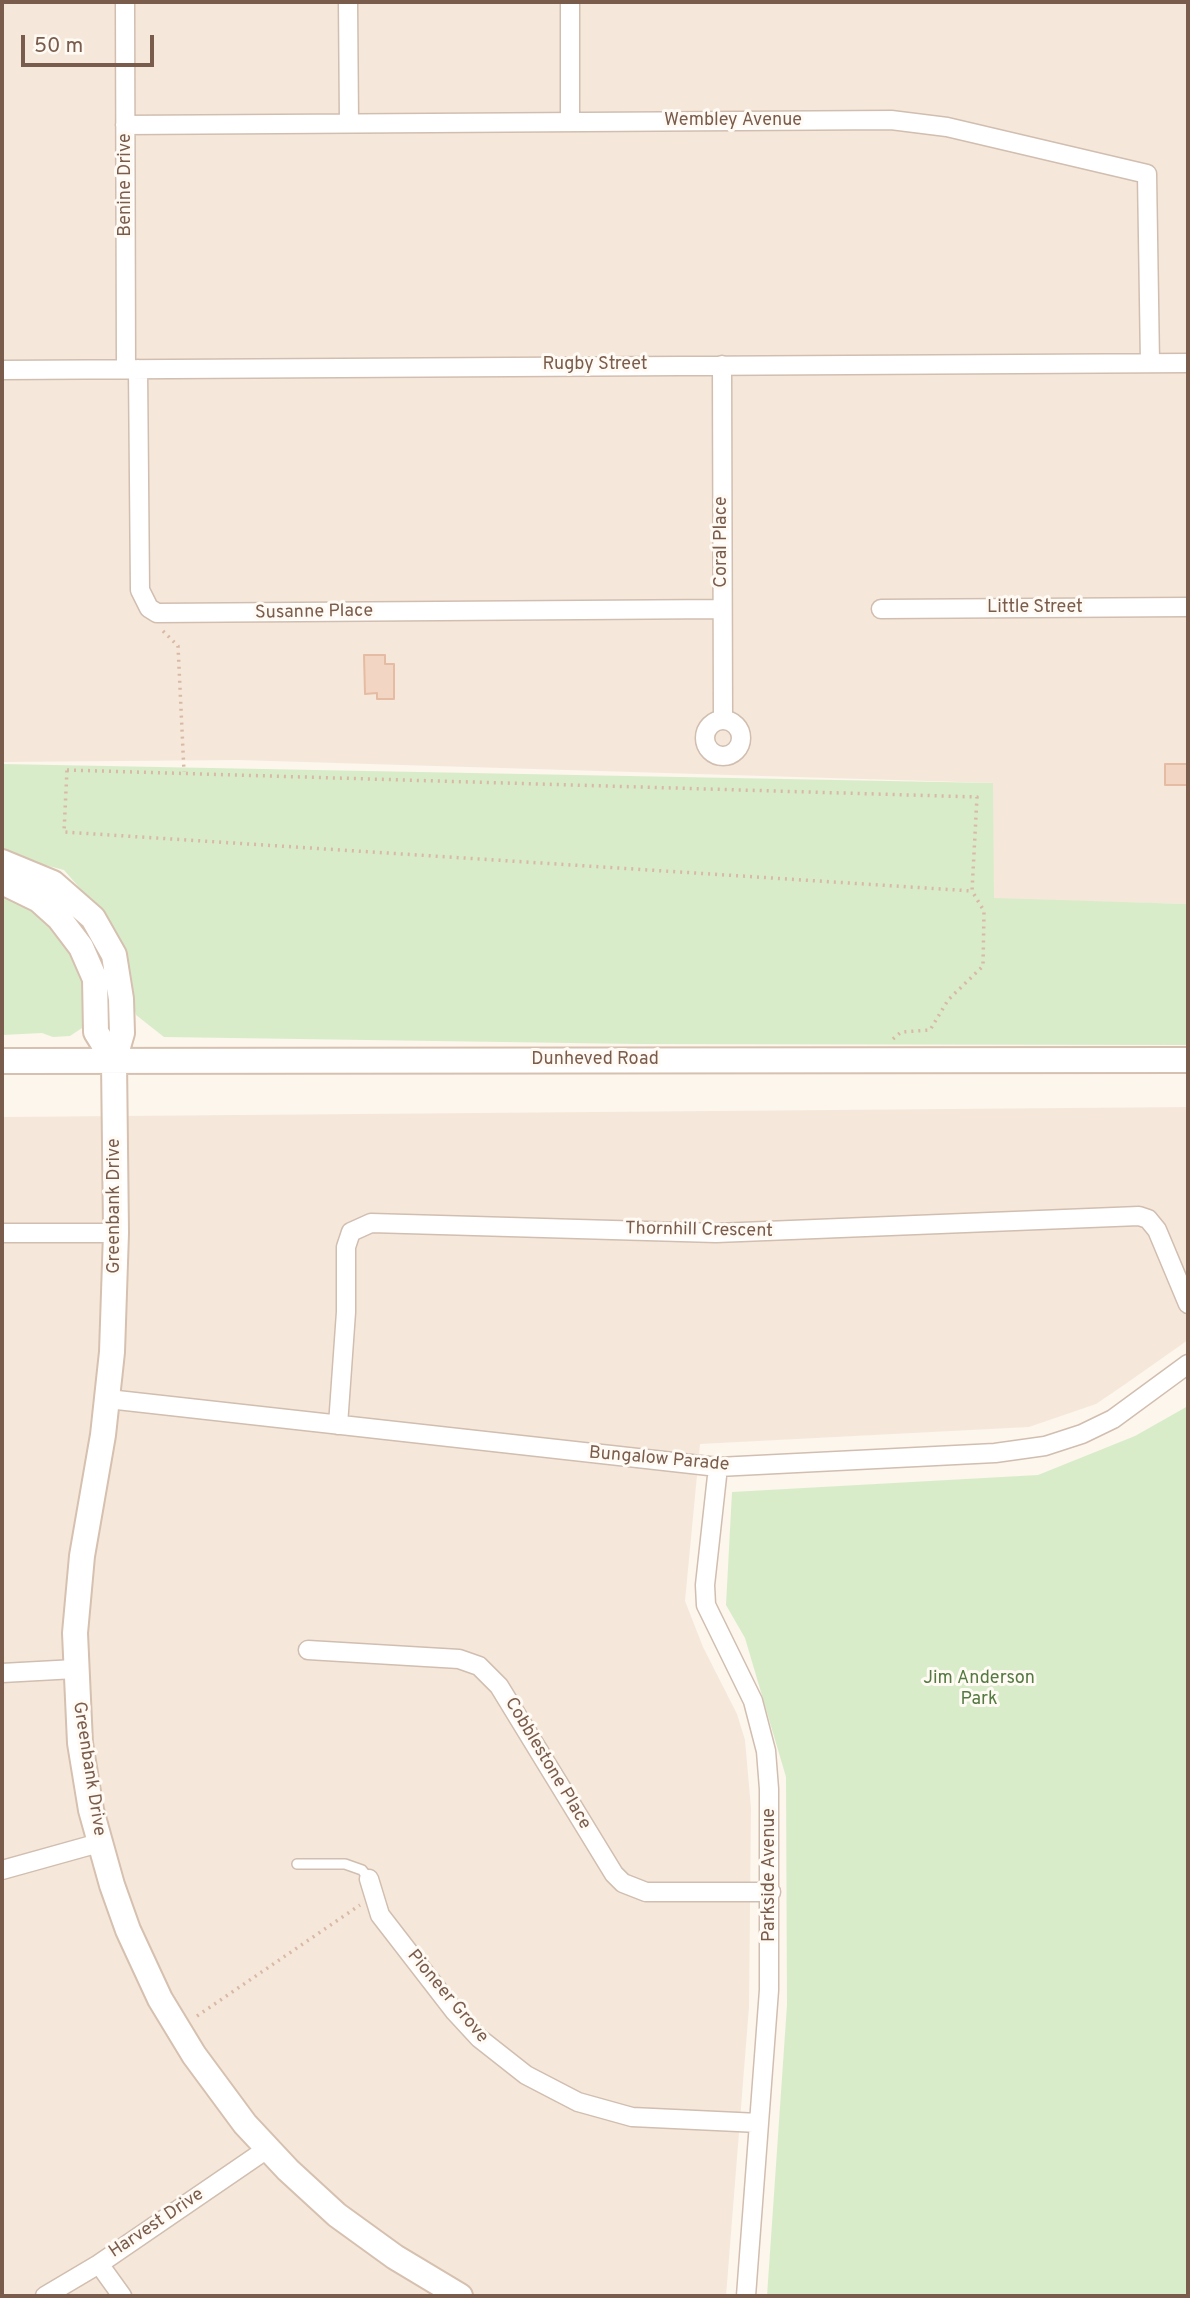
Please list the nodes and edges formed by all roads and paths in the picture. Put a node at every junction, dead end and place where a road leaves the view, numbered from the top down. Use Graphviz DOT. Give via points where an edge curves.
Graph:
graph roads {
  1 [pos="125,2"];
  2 [pos="348,2"];
  3 [pos="570,2"];
  4 [pos="570,122"];
  5 [pos="349,123"];
  6 [pos="125,125"];
  7 [pos="1150,363"];
  8 [pos="1188,363"];
  9 [pos="722,365"];
  10 [pos="132,369"];
  11 [pos="2,370"];
  12 [pos="1188,607"];
  13 [pos="722,609"];
  14 [pos="881,609"];
  15 [pos="156,617"];
  16 [pos="723,720"];
  17 [pos="184,772"];
  18 [pos="2,862"];
  19 [pos="2,882"];
  20 [pos="972,891"];
  21 [pos="871,1059"];
  22 [pos="1188,1060"];
  23 [pos="2,1061"];
  24 [pos="114,1061"];
  25 [pos="2,1233"];
  26 [pos="116,1233"];
  27 [pos="1188,1304"];
  28 [pos="1188,1364"];
  29 [pos="108,1399"];
  30 [pos="338,1425"];
  31 [pos="718,1468"];
  32 [pos="308,1650"];
  33 [pos="75,1669"];
  34 [pos="2,1673"];
  35 [pos="99,1843"];
  36 [pos="297,1864"];
  37 [pos="2,1870"];
  38 [pos="369,1879"];
  39 [pos="771,1892"];
  40 [pos="373,1899"];
  41 [pos="197,2016"];
  42 [pos="759,2123"];
  43 [pos="268,2149"];
  44 [pos="99,2264"];
  45 [pos="45,2296"];
  46 [pos="122,2296"];
  47 [pos="460,2296"];
  48 [pos="746,2296"];
  1 -- 6 [label="street, Benine Drive"];
  2 -- 5 [label="street"];
  3 -- 4 [label="street"];
  4 -- 5 [label="street, Wembley Avenue"];
  4 -- 7 [label="street, Wembley Avenue" via="909,122 1147,174"];
  5 -- 6 [label="street, Wembley Avenue"];
  6 -- 10 [label="street, Benine Drive"];
  7 -- 8 [label="street, Rugby Street"];
  7 -- 9 [label="street, Rugby Street"];
  9 -- 10 [label="street, Rugby Street"];
  9 -- 13 [label="street, Coral Place"];
  10 -- 11 [label="street, Rugby Street"];
  10 -- 15 [label="street" via="140,590"];
  12 -- 14 [label="street, Little Street"];
  13 -- 15 [label="street, Susanne Place"];
  13 -- 16 [label="street, Coral Place"];
  15 -- 17 [label="path" via="178,646"];
  17 -- 20 [label="path" via="977,797"];
  17 -- 20 [label="path" via="67,770 64,832"];
  18 -- 24 [label="street, Greenbank Drive" via="60,887 101,928 114,955 121,999 122,1033"];
  19 -- 24 [label="street" via="39,900 81,947 94,979 96,1032"];
  20 -- 21 [label="path" via="984,911 983,966 948,1000 930,1030 901,1032"];
  21 -- 22 [label="street, Dunheved Road"];
  21 -- 24 [label="street, Dunheved Road"];
  23 -- 24 [label="street, Dunheved Road"];
  24 -- 26 [label="street, Greenbank Drive"];
  25 -- 26 [label="street"];
  26 -- 29 [label="street, Greenbank Drive"];
  27 -- 30 [label="street, Thornhill Crescent" via="1157,1230 1139,1216 716,1234 370,1223 356,1228 348,1238"];
  28 -- 31 [label="street, Bungalow Parade" via="1113,1419 1045,1446 995,1453"];
  29 -- 30 [label="street, Bungalow Parade"];
  29 -- 33 [label="street, Greenbank Drive" via="80,1567"];
  30 -- 31 [label="street, Bungalow Parade"];
  31 -- 39 [label="street, Parkside Avenue" via="704,1595 711,1621 746,1685 762,1732 769,1771"];
  32 -- 39 [label="street, Cobblestone Place" via="459,1659 479,1666 499,1686 623,1883 646,1892"];
  33 -- 34 [label="street"];
  33 -- 35 [label="street, Greenbank Drive" via="80,1743"];
  35 -- 37 [label="street"];
  35 -- 43 [label="street, Greenbank Drive" via="128,1930 160,1999 204,2070"];
  36 -- 38 [label="lane" via="345,1864 362,1870"];
  38 -- 40 [label="street, Pioneer Grove"];
  39 -- 42 [label="street, Parkside Avenue"];
  40 -- 41 [label="path"];
  40 -- 42 [label="street, Pioneer Grove" via="384,1921 467,2027 534,2080 578,2102 632,2117"];
  42 -- 48 [label="street, Parkside Avenue"];
  43 -- 44 [label="street, Harvest Drive"];
  43 -- 47 [label="street, Greenbank Drive" via="356,2229"];
  44 -- 45 [label="street, Harvest Drive"];
  44 -- 46 [label="street"];
}
